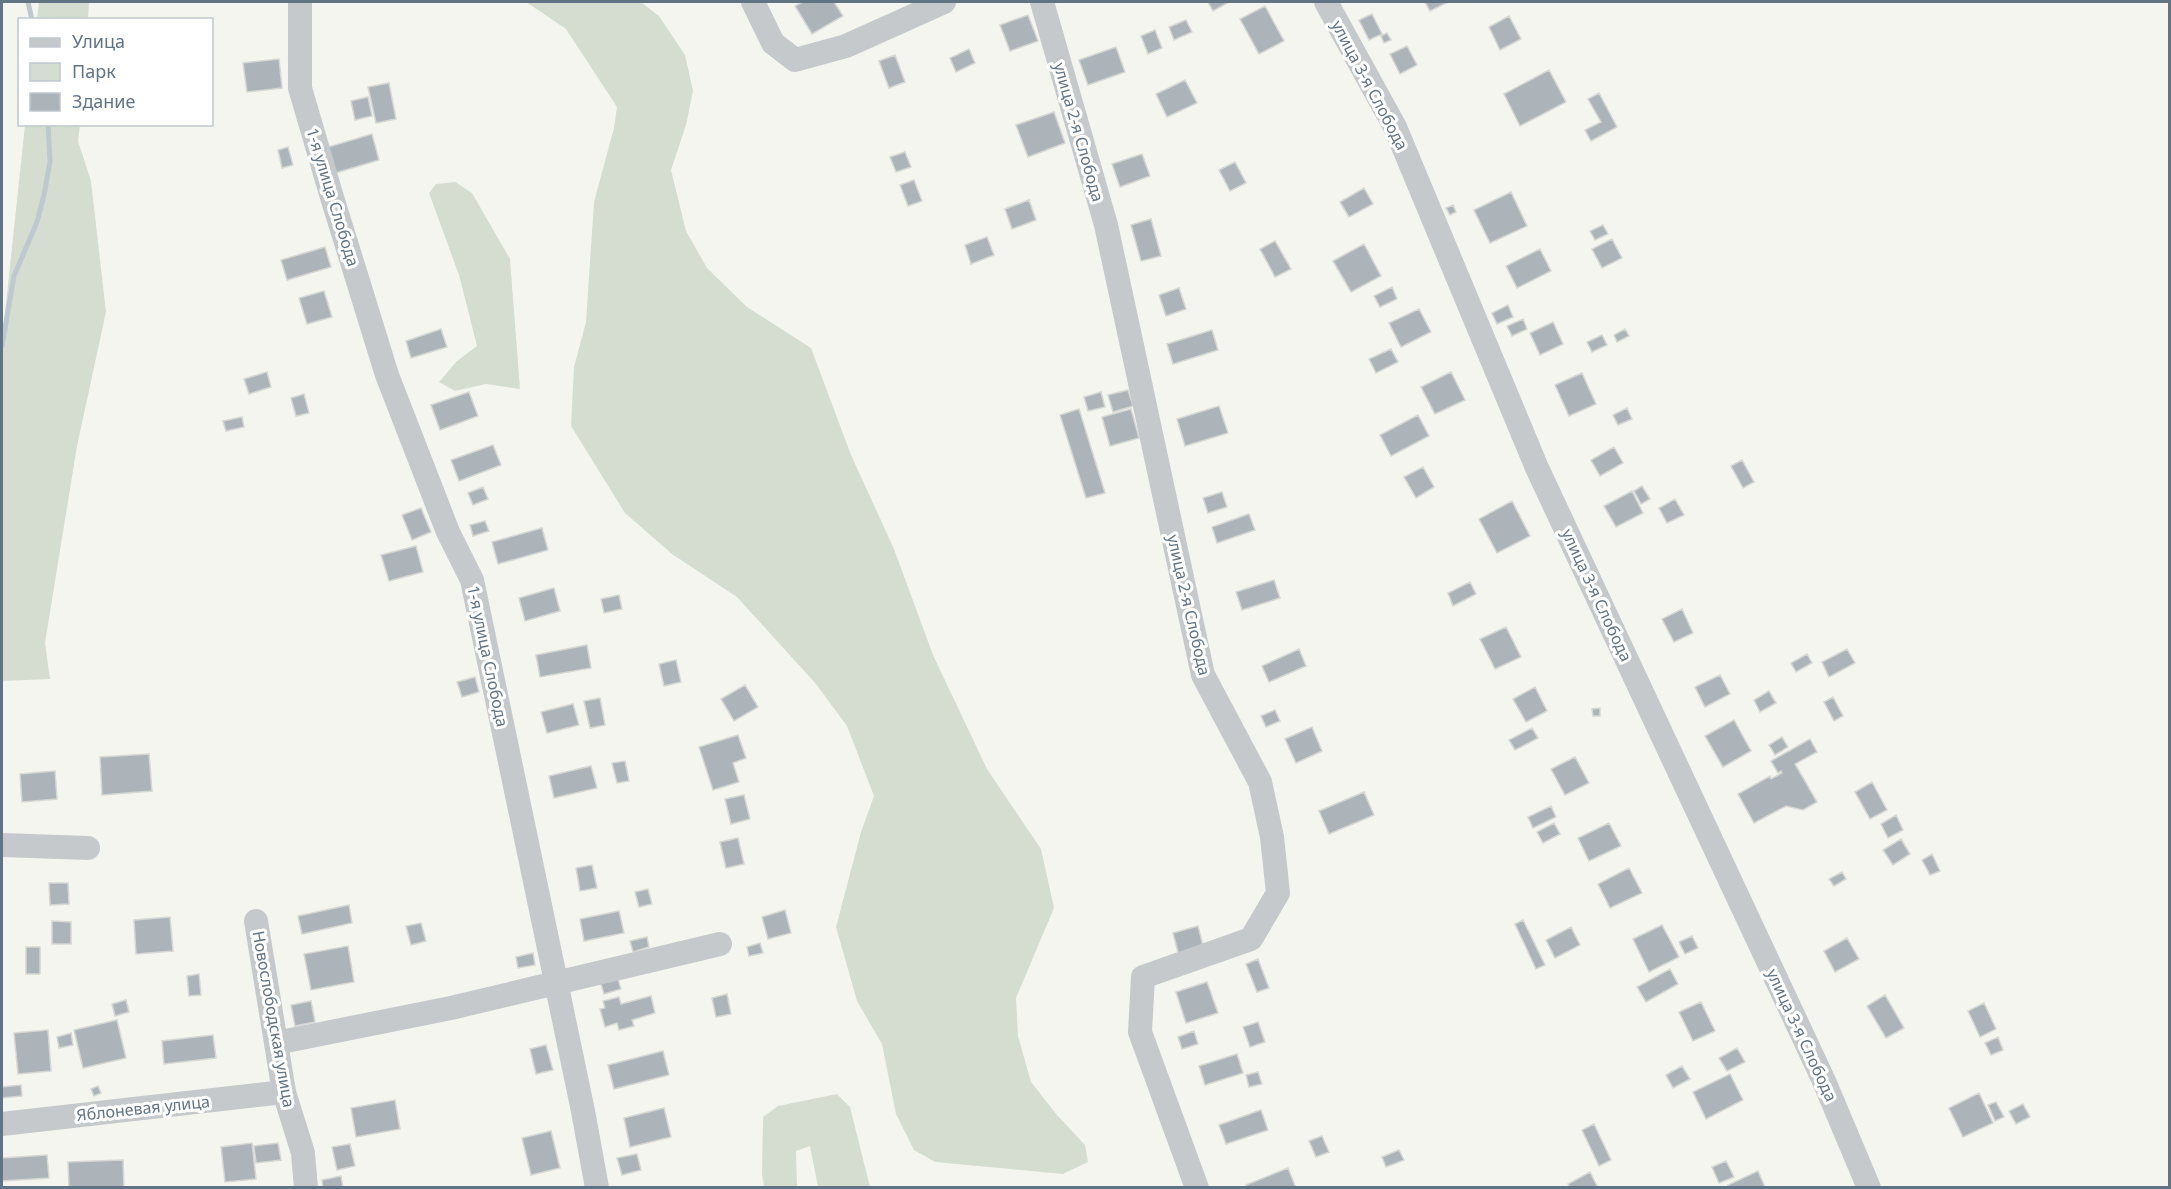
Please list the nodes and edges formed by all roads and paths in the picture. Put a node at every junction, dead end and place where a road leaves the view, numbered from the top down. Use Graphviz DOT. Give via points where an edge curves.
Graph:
graph roads {
  1 [pos="300,2"];
  2 [pos="753,2"];
  3 [pos="944,2"];
  4 [pos="1042,2"];
  5 [pos="1326,2"];
  6 [pos="2,845"];
  7 [pos="88,848"];
  8 [pos="256,921"];
  9 [pos="720,944"];
  10 [pos="556,982"];
  11 [pos="276,1043"];
  12 [pos="284,1092"];
  13 [pos="2,1124"];
  14 [pos="306,1188"];
  15 [pos="597,1188"];
  16 [pos="1197,1188"];
  17 [pos="1869,1188"];
  1 -- 10 [label="street, 1-я улица Слобода" via="300,88 387,375 448,532 472,580"];
  2 -- 3 [label="street" via="773,43 795,60 846,46"];
  4 -- 16 [label="street, улица 2-я Слобода" via="1106,225 1203,675 1260,782 1272,837 1278,893 1251,939 1143,977 1140,1032"];
  5 -- 17 [label="street, улица 3-я Слобода" via="1395,127 1537,468 1819,1070"];
  6 -- 7 [label="street"];
  8 -- 11 [label="street, Новослободская улица"];
  9 -- 10 [label="street"];
  10 -- 11 [label="street" via="451,1008"];
  10 -- 15 [label="street, 1-я улица Слобода"];
  11 -- 12 [label="street, Новослободская улица"];
  12 -- 13 [label="street, Яблоневая улица"];
  12 -- 14 [label="street, Новослободская улица" via="303,1153"];
}
